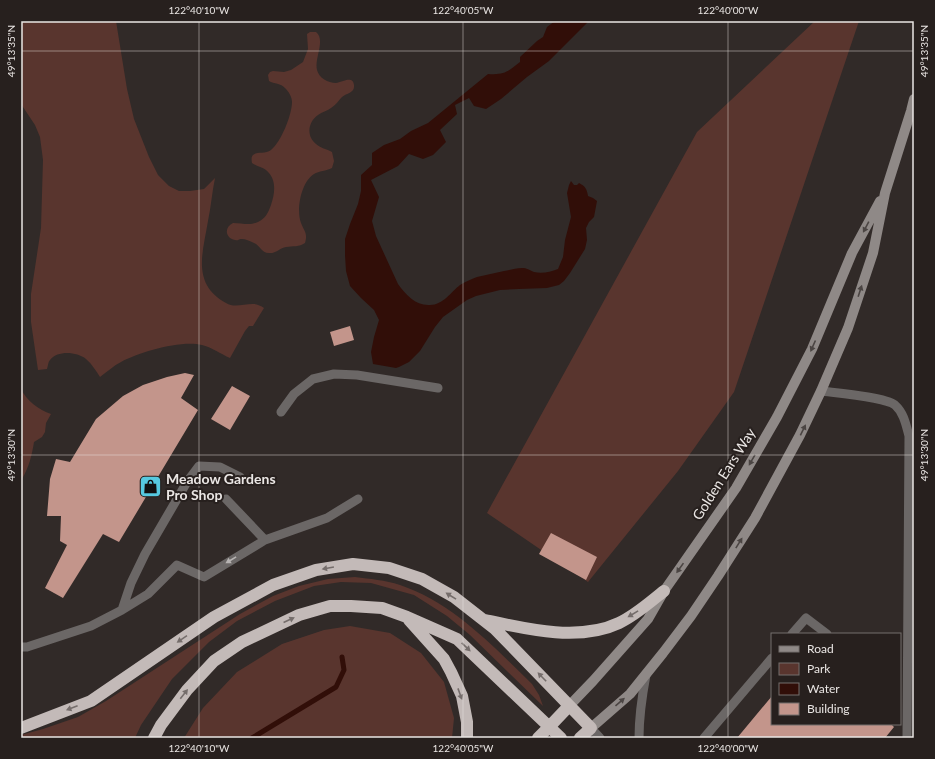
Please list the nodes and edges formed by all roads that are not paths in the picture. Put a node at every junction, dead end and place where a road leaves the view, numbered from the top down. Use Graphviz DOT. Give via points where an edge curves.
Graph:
graph roads {
  1 [pos="914,99"];
  2 [pos="885,193"];
  3 [pos="438,388"];
  4 [pos="821,391"];
  5 [pos="281,412"];
  6 [pos="240,477"];
  7 [pos="226,499"];
  8 [pos="358,499"];
  9 [pos="265,540"];
  10 [pos="664,591"];
  11 [pos="122,610"];
  12 [pos="407,617"];
  13 [pos="482,619"];
  14 [pos="793,633"];
  15 [pos="825,633"];
  16 [pos="21,647"];
  17 [pos="771,659"];
  18 [pos="646,675"];
  19 [pos="904,692"];
  20 [pos="568,706"];
  21 [pos="161,725"];
  22 [pos="550,726"];
  23 [pos="21,728"];
  24 [pos="591,728"];
  25 [pos="154,738"];
  26 [pos="160,738"];
  27 [pos="467,738"];
  28 [pos="538,738"];
  29 [pos="561,738"];
  30 [pos="580,738"];
  31 [pos="600,738"];
  32 [pos="639,738"];
  33 [pos="704,738"];
  34 [pos="907,738"];
  1 -- 2 [label="main road, Golden Ears Way"];
  4 -- 2 [label="main road, Golden Ears Way, one-way" via="848,328 873,253"];
  2 -- 10 [label="main road, Golden Ears Way, one-way" via="852,253 812,349 777,417 736,488"];
  3 -- 5 [label="lane" via="357,375 334,374 313,379 294,394"];
  18 -- 4 [label="main road, Golden Ears Way, one-way" via="710,588 755,518"];
  4 -- 19 [label="lane" via="883,400 894,405 906,424 909,436"];
  6 -- 11 [label="lane" via="220,467 199,466 145,554"];
  7 -- 9 [label="lane"];
  8 -- 9 [label="lane" via="327,518"];
  9 -- 11 [label="lane, one-way" via="204,577 177,565 148,594"];
  10 -- 13 [label="highway, one-way" via="619,623 582,632 540,630"];
  10 -- 20 [label="main road, Golden Ears Way" via="648,619"];
  11 -- 16 [label="lane" via="92,626"];
  21 -- 12 [label="highway, one-way" via="187,690 214,661 242,642 299,615 330,606 351,606 382,608"];
  12 -- 22 [label="highway, one-way" via="457,639"];
  12 -- 27 [label="highway, one-way" via="444,659 451,672 462,696"];
  20 -- 13 [label="highway, one-way" via="495,629"];
  13 -- 23 [label="highway, one-way" via="454,597 422,579 389,568 353,564 316,570 273,585 214,617 91,701"];
  14 -- 15 [label="lane" via="806,618"];
  17 -- 33 [label="lane"];
  24 -- 18 [label="main road, Golden Ears Way, one-way" via="630,694"];
  18 -- 32 [label="lane"];
  19 -- 34 [label="lane"];
  20 -- 22 [label="highway, Golden Ears Way"];
  20 -- 24 [label="highway"];
  21 -- 25 [label="highway"];
  21 -- 26 [label="highway"];
  22 -- 28 [label="highway, Golden Ears Way"];
  22 -- 29 [label="highway"];
  24 -- 30 [label="highway, Golden Ears Way"];
  24 -- 31 [label="lane"];
}
